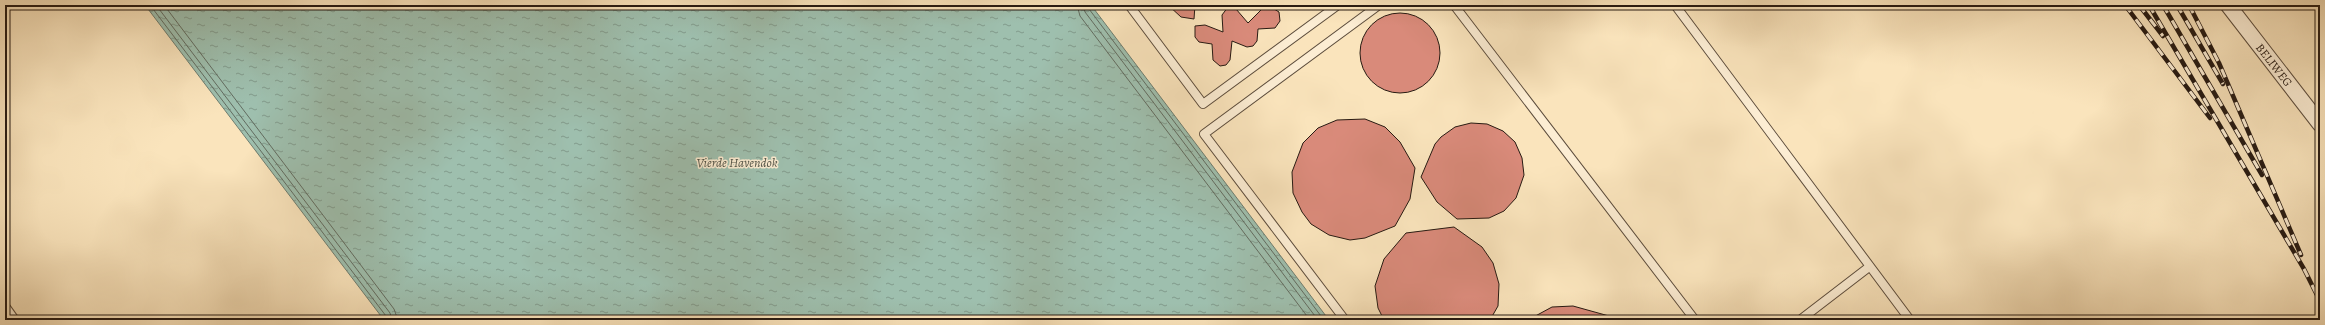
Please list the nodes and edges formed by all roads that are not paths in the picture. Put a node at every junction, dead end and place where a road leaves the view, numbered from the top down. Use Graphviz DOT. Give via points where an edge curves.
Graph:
graph roads {
  1 [pos="1129,5"];
  2 [pos="1338,5"];
  3 [pos="1379,5"];
  4 [pos="1454,5"];
  5 [pos="1675,5"];
  6 [pos="2228,5"];
  7 [pos="2320,124"];
  8 [pos="1869,267"];
  9 [pos="5,306"];
  10 [pos="16,320"];
  11 [pos="1345,320"];
  12 [pos="1695,320"];
  13 [pos="1800,320"];
  14 [pos="1910,320"];
  1 -- 2 [label="lane" via="1203,104"];
  3 -- 11 [label="lane" via="1204,134"];
  4 -- 12 [label="lane"];
  5 -- 8 [label="lane"];
  6 -- 7 [label="street, BELIWEG"];
  8 -- 13 [label="lane"];
  8 -- 14 [label="lane"];
  9 -- 10 [label="lane"];
}
